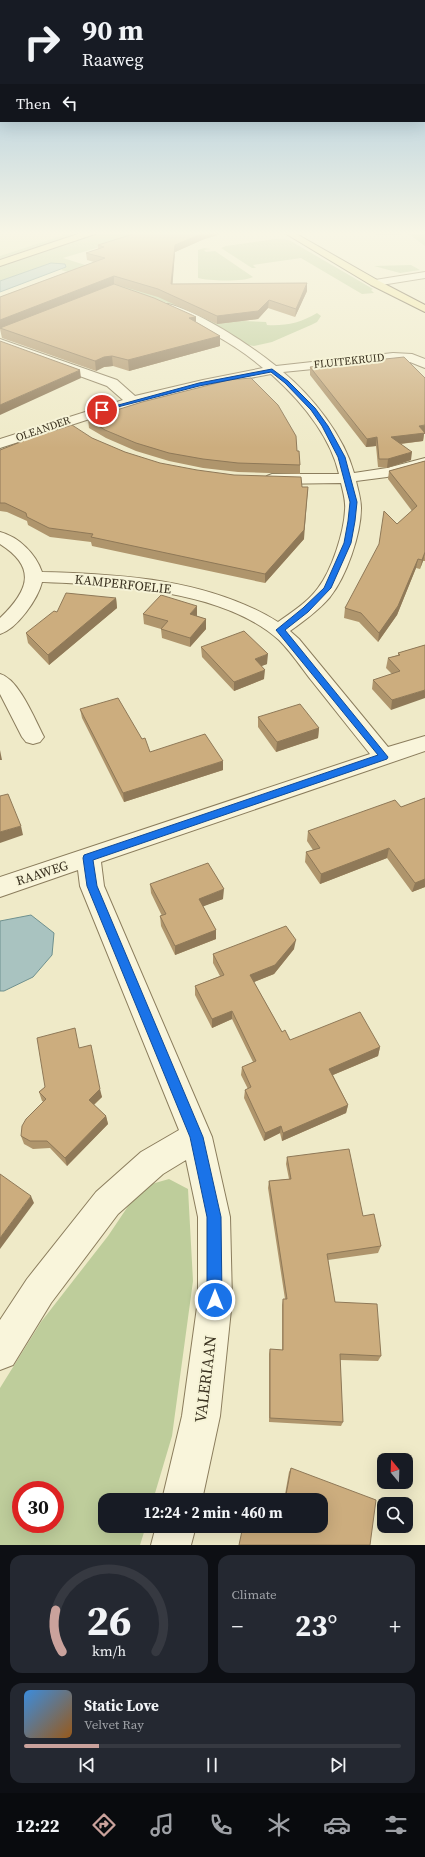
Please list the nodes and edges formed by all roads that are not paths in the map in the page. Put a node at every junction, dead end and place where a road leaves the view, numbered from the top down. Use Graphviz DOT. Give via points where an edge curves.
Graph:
graph roads {
  1 [pos="159,304"];
  2 [pos="414,304"];
  3 [pos="425,310"];
  4 [pos="1,337"];
  5 [pos="425,364"];
  6 [pos="272,370"];
  7 [pos="132,401"];
  8 [pos="66,421"];
  9 [pos="82,432"];
  10 [pos="0,444"];
  11 [pos="425,462"];
  12 [pos="260,478"];
  13 [pos="347,479"];
  14 [pos="0,537"];
  15 [pos="34,577"];
  16 [pos="0,628"];
  17 [pos="280,630"];
  18 [pos="0,680"];
  19 [pos="33,737"];
  20 [pos="425,743"];
  21 [pos="384,757"];
  22 [pos="88,858"];
  23 [pos="0,887"];
  24 [pos="197,1137"];
  25 [pos="0,1352"];
  26 [pos="184,1493"];
  27 [pos="174,1533"];
  28 [pos="171,1545"];
  1 -- 6 [label="street" via="218,332 253,354"];
  2 -- 3 [label="main road"];
  4 -- 7 [label="street" via="112,383"];
  5 -- 6 [label="street, FLUITEKRUID" via="412,358 394,357"];
  6 -- 7 [label="street, OLEANDER"];
  6 -- 13 [label="street" via="287,382 325,426 342,457"];
  7 -- 8 [label="street, OLEANDER"];
  8 -- 9 [label="street"];
  8 -- 10 [label="street, OLEANDER"];
  11 -- 13 [label="street" via="383,474"];
  12 -- 13 [label="street"];
  13 -- 17 [label="street" via="353,502 352,521 347,543 337,566 327,588 306,610"];
  14 -- 15 [label="street" via="23,553 32,566"];
  15 -- 16 [label="street" via="30,595"];
  15 -- 17 [label="street, KAMPERFOELIE" via="137,583 183,590 225,603"];
  17 -- 21 [label="street, KAMPERFOELIE"];
  18 -- 19 [label="street" via="11,694"];
  20 -- 21 [label="street, RAAWEG"];
  21 -- 22 [label="street, RAAWEG"];
  22 -- 23 [label="street, RAAWEG"];
  22 -- 24 [label="street, VALERIAAN" via="92,886"];
  24 -- 25 [label="street" via="152,1163 106,1204 39,1291"];
  24 -- 26 [label="street, VALERIAAN" via="214,1217 215,1300 202,1416"];
  27 -- 28 [label="street"];
}
